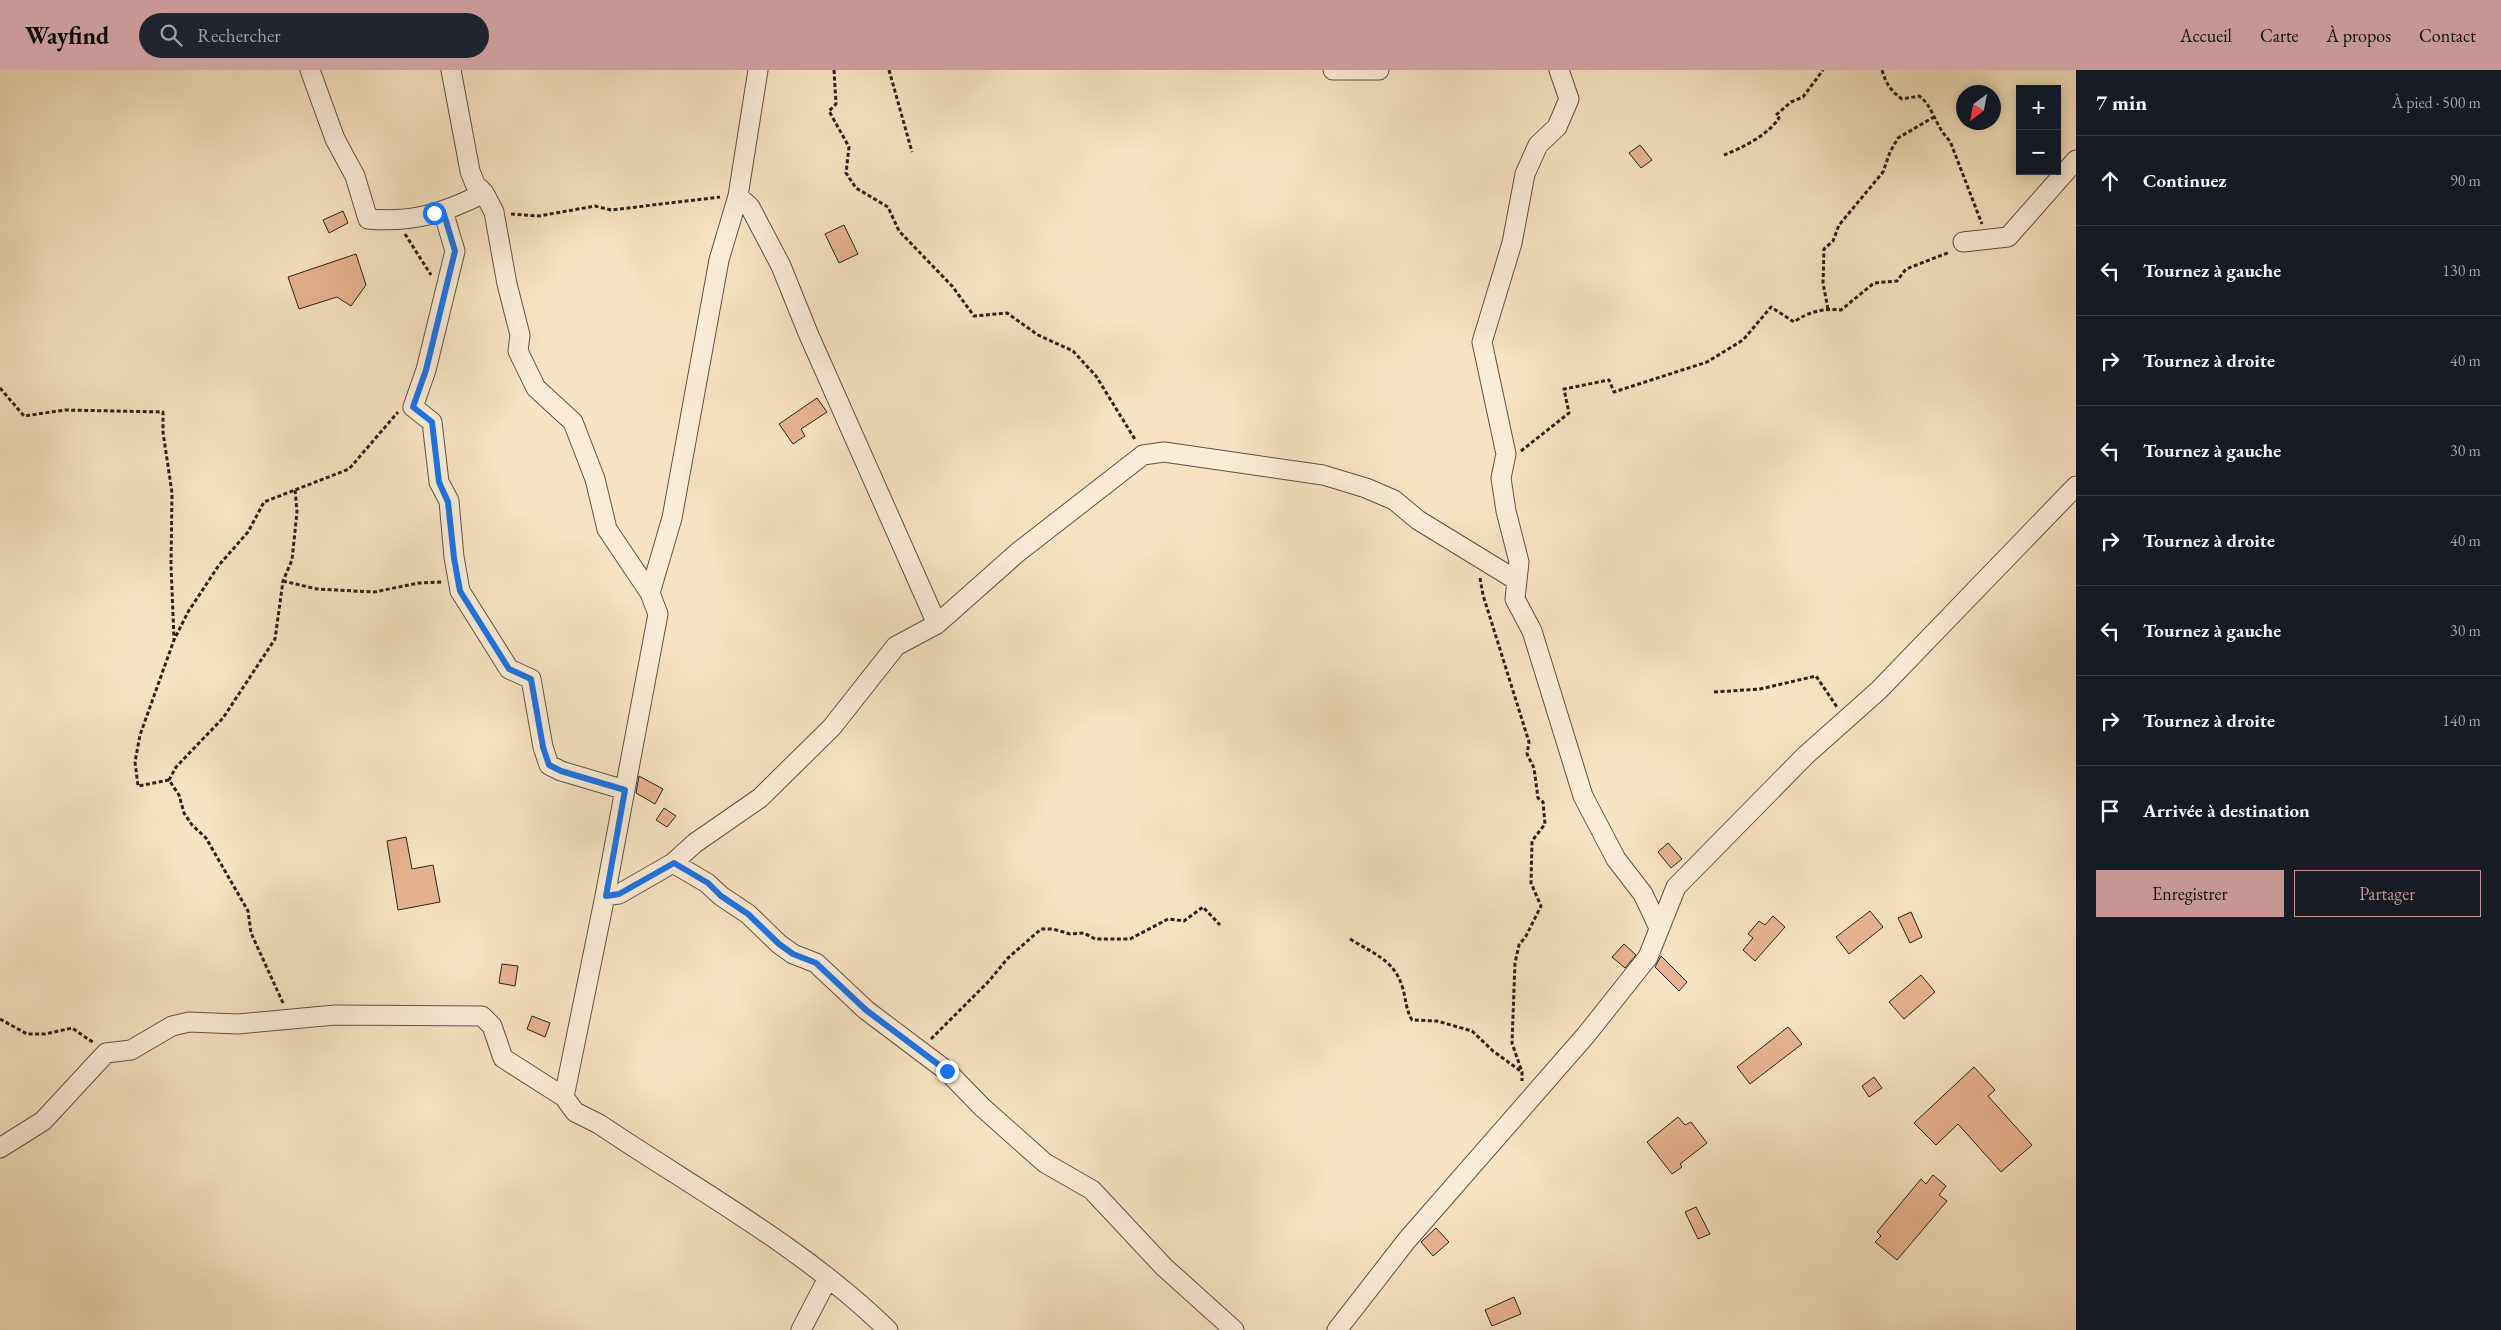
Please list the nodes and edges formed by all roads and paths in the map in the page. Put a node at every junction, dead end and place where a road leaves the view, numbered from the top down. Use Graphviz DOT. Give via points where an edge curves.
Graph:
graph roads {
  1 [pos="310,70"];
  2 [pos="451,70"];
  3 [pos="758,70"];
  4 [pos="834,70"];
  5 [pos="889,70"];
  6 [pos="1333,70"];
  7 [pos="1379,70"];
  8 [pos="1559,70"];
  9 [pos="1823,70"];
  10 [pos="1882,70"];
  11 [pos="1934,117"];
  12 [pos="912,152"];
  13 [pos="1724,155"];
  14 [pos="2076,160"];
  15 [pos="484,193"];
  16 [pos="738,196"];
  17 [pos="443,211"];
  18 [pos="494,212"];
  19 [pos="396,221"];
  20 [pos="1963,242"];
  21 [pos="444,291"];
  22 [pos="1828,309"];
  23 [pos="0,388"];
  24 [pos="413,407"];
  25 [pos="1143,455"];
  26 [pos="1504,464"];
  27 [pos="2076,486"];
  28 [pos="295,490"];
  29 [pos="1475,554"];
  30 [pos="283,580"];
  31 [pos="1516,580"];
  32 [pos="460,591"];
  33 [pos="650,594"];
  34 [pos="937,624"];
  35 [pos="174,640"];
  36 [pos="1714,692"];
  37 [pos="1845,720"];
  38 [pos="169,780"];
  39 [pos="625,790"];
  40 [pos="674,863"];
  41 [pos="606,896"];
  42 [pos="1220,925"];
  43 [pos="1659,928"];
  44 [pos="1350,939"];
  45 [pos="286,1018"];
  46 [pos="0,1019"];
  47 [pos="106,1053"];
  48 [pos="924,1053"];
  49 [pos="1522,1072"];
  50 [pos="564,1097"];
  51 [pos="1523,1107"];
  52 [pos="0,1148"];
  53 [pos="828,1278"];
  54 [pos="801,1330"];
  55 [pos="888,1330"];
  56 [pos="1234,1330"];
  57 [pos="1337,1330"];
  1 -- 19 [label="street" via="335,138 355,176 368,219"];
  2 -- 15 [label="street" via="470,171 475,184"];
  3 -- 16 [label="street"];
  4 -- 25 [label="path" via="836,104 829,111 849,147 846,173 856,188 888,207 899,231 952,286 974,316 1007,313 1038,335 1073,351 1096,376"];
  5 -- 12 [label="path"];
  6 -- 7 [label="street"];
  8 -- 26 [label="street" via="1570,98 1557,127 1538,145 1525,174 1512,243 1482,342 1506,454"];
  9 -- 13 [label="path" via="1802,96 1776,115 1779,118 1774,125"];
  10 -- 11 [label="path" via="1892,93 1902,99 1919,96 1925,100"];
  11 -- 20 [label="path" via="1940,132 1950,141 1983,226 1977,236"];
  11 -- 22 [label="path" via="1898,138 1883,172 1824,249 1823,283"];
  14 -- 20 [label="street" via="2008,237"];
  15 -- 17 [label="street"];
  15 -- 18 [label="street"];
  16 -- 18 [label="path" via="696,198 611,210 595,206 539,216"];
  16 -- 33 [label="street" via="718,260 672,518"];
  16 -- 34 [label="street" via="750,207 781,266"];
  17 -- 19 [label="street"];
  17 -- 21 [label="street" via="455,251"];
  18 -- 33 [label="street" via="520,335 518,351 536,388 574,422 596,479 606,529"];
  19 -- 21 [label="path"];
  20 -- 22 [label="path" via="1950,252 1906,269 1897,281 1874,283 1841,310"];
  21 -- 24 [label="street" via="426,370"];
  22 -- 26 [label="path" via="1804,314 1794,322 1772,306 1743,340 1707,362 1614,392 1609,380 1564,389 1569,413"];
  23 -- 35 [label="path" via="24,416 65,410 163,412 172,493"];
  24 -- 28 [label="path" via="396,412 349,469"];
  24 -- 32 [label="street" via="432,422 439,482 448,502"];
  25 -- 29 [label="street" via="1164,452 1323,475 1394,500 1418,520"];
  25 -- 34 [label="street" via="1017,553"];
  26 -- 31 [label="street" via="1500,478 1519,562"];
  27 -- 37 [label="street" via="1879,690"];
  28 -- 30 [label="path" via="297,512 292,560"];
  28 -- 35 [label="path" via="264,502 248,532 219,565 188,612"];
  29 -- 31 [label="street"];
  29 -- 49 [label="path" via="1482,595 1526,734 1527,754 1534,768 1538,798 1543,802 1545,824 1532,841 1532,883 1541,906 1519,945 1515,963 1512,1043"];
  30 -- 32 [label="path" via="317,589 374,592 443,582"];
  30 -- 38 [label="path" via="275,639 223,718 176,767"];
  31 -- 43 [label="street" via="1515,599 1532,631 1582,796 1616,859 1643,894"];
  32 -- 39 [label="street" via="509,669 531,679 549,765"];
  33 -- 39 [label="street" via="658,614"];
  34 -- 40 [label="street" via="896,646 832,727 760,798 695,843"];
  35 -- 38 [label="path" via="140,735 135,762 138,786"];
  36 -- 37 [label="path" via="1760,689 1816,676"];
  37 -- 43 [label="street" via="1806,755 1676,887"];
  38 -- 45 [label="path" via="179,795 184,813 206,838 248,911 250,933 282,999"];
  39 -- 41 [label="street"];
  40 -- 41 [label="street" via="619,894"];
  40 -- 48 [label="street" via="708,883 793,954 816,963 866,1010"];
  41 -- 50 [label="street"];
  42 -- 48 [label="path" via="1203,907 1184,921 1168,919 1130,939 1095,939 1084,933 1041,930 1008,958 948,1024 933,1035"];
  43 -- 51 [label="street" via="1648,957"];
  44 -- 49 [label="path" via="1391,964 1403,988 1412,1020 1437,1021 1472,1031 1492,1051"];
  45 -- 47 [label="street" via="238,1024 189,1022 172,1026 131,1050"];
  45 -- 50 [label="street" via="482,1016 492,1026 503,1058"];
  46 -- 47 [label="path" via="27,1034 46,1034 72,1028"];
  47 -- 52 [label="street" via="43,1121"];
  48 -- 56 [label="street" via="1045,1163 1092,1190 1164,1267"];
  49 -- 51 [label="path"];
  50 -- 53 [label="street" via="575,1112 735,1211"];
  51 -- 57 [label="street" via="1408,1240"];
  53 -- 54 [label="street"];
  53 -- 55 [label="street"];
}
